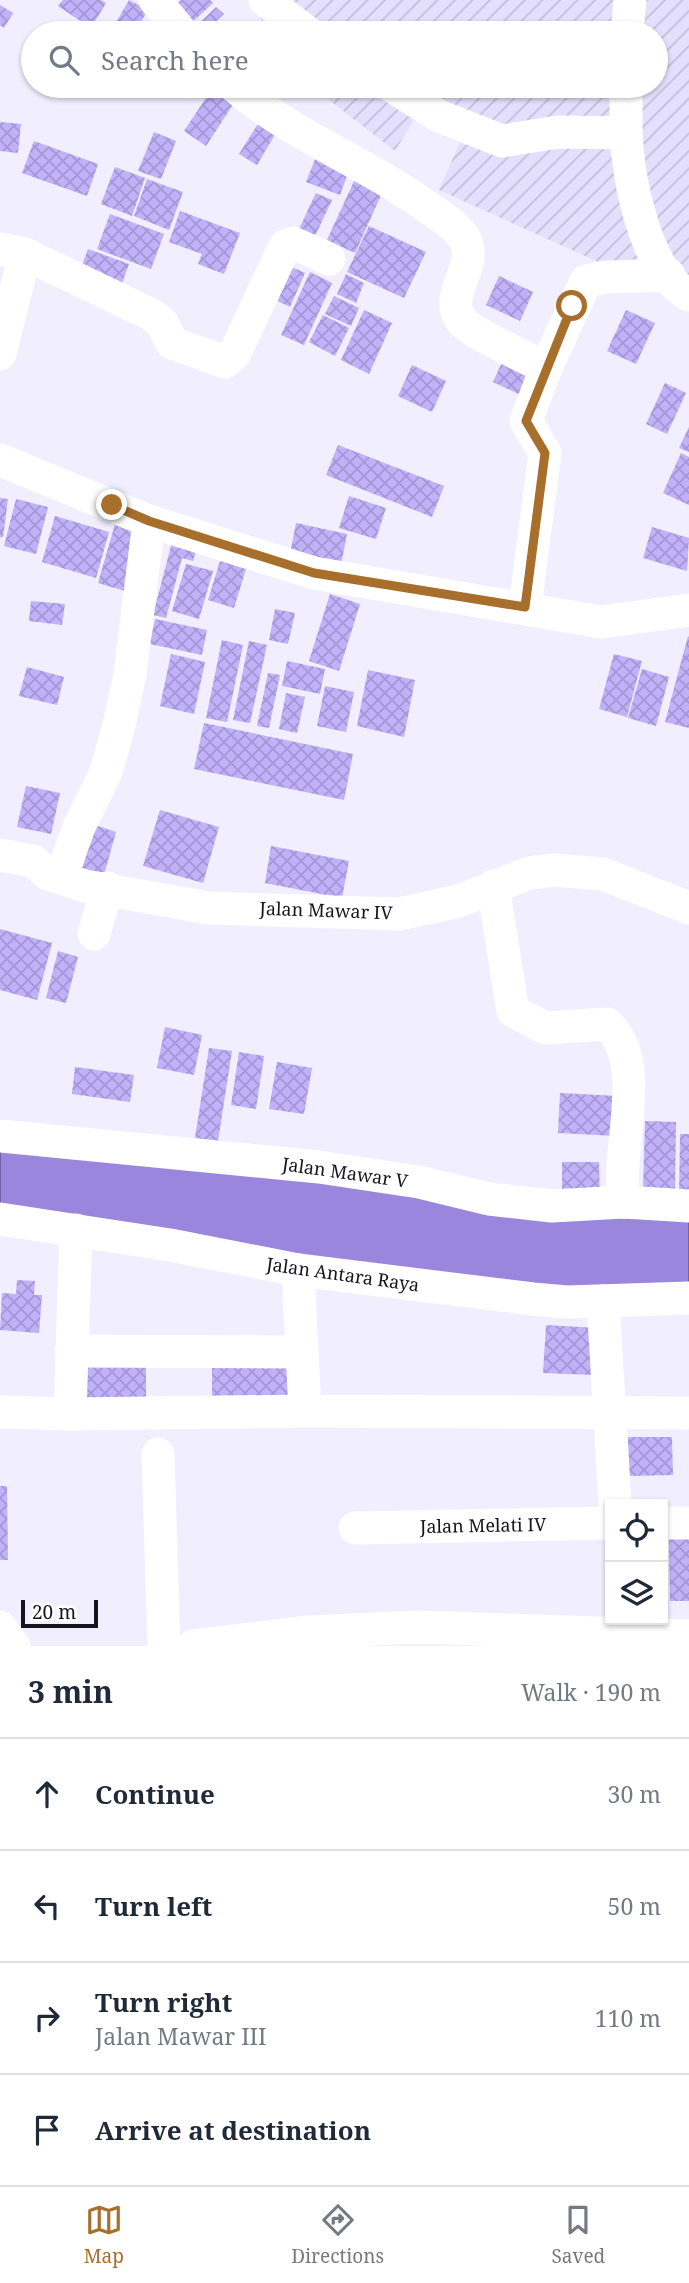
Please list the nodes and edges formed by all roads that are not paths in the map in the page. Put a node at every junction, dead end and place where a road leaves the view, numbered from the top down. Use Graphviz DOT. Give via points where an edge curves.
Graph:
graph roads {
  1 [pos="155,0"];
  2 [pos="265,0"];
  3 [pos="630,0"];
  4 [pos="172,21"];
  5 [pos="292,21"];
  6 [pos="628,21"];
  7 [pos="251,98"];
  8 [pos="411,98"];
  9 [pos="626,98"];
  10 [pos="626,133"];
  11 [pos="12,251"];
  12 [pos="329,259"];
  13 [pos="679,285"];
  14 [pos="0,354"];
  15 [pos="546,368"];
  16 [pos="0,460"];
  17 [pos="149,521"];
  18 [pos="525,607"];
  19 [pos="689,610"];
  20 [pos="0,855"];
  21 [pos="61,877"];
  22 [pos="493,886"];
  23 [pos="107,888"];
  24 [pos="689,908"];
  25 [pos="94,934"];
  26 [pos="0,1136"];
  27 [pos="624,1202"];
  28 [pos="689,1206"];
  29 [pos="0,1219"];
  30 [pos="76,1230"];
  31 [pos="298,1270"];
  32 [pos="689,1298"];
  33 [pos="603,1301"];
  34 [pos="71,1351"];
  35 [pos="301,1352"];
  36 [pos="313,1411"];
  37 [pos="0,1412"];
  38 [pos="609,1412"];
  39 [pos="689,1413"];
  40 [pos="70,1414"];
  41 [pos="158,1454"];
  42 [pos="615,1499"];
  43 [pos="605,1523"];
  44 [pos="668,1523"];
  45 [pos="689,1523"];
  46 [pos="355,1528"];
  47 [pos="0,1626"];
  48 [pos="689,1636"];
  49 [pos="308,1639"];
  50 [pos="15,1646"];
  51 [pos="164,1646"];
  52 [pos="193,1646"];
  1 -- 4 [label="street"];
  2 -- 5 [label="street"];
  3 -- 6 [label="street"];
  7 -- 15 [label="street" via="410,195 456,229 469,255 455,299 457,313 463,322"];
  8 -- 10 [label="street" via="439,116 502,141 558,132"];
  9 -- 10 [label="street"];
  10 -- 13 [label="street" via="637,213"];
  11 -- 12 [label="street" via="152,315 172,343 225,362 235,353 285,246 293,243"];
  11 -- 14 [label="street"];
  13 -- 15 [label="street" via="606,277 586,281"];
  15 -- 18 [label="street" via="526,421 545,453"];
  16 -- 17 [label="street"];
  17 -- 18 [label="street" via="314,573"];
  17 -- 21 [label="street" via="119,725 106,772"];
  18 -- 19 [label="street" via="610,622"];
  20 -- 21 [label="street, Jalan Mawar IV" via="33,861 48,874"];
  21 -- 23 [label="street, Jalan Mawar IV"];
  22 -- 23 [label="street, Jalan Mawar IV" via="459,901 399,914 208,908"];
  22 -- 24 [label="street, Jalan Mawar IV" via="529,873 584,871 623,880"];
  22 -- 27 [label="street" via="513,1011 545,1028 607,1024 617,1033 629,1067"];
  23 -- 25 [label="street"];
  26 -- 27 [label="street, Jalan Mawar V" via="319,1167 552,1206"];
  27 -- 28 [label="street, Jalan Mawar V"];
  29 -- 30 [label="street, Jalan Antara Raya"];
  30 -- 31 [label="street, Jalan Antara Raya"];
  30 -- 34 [label="street"];
  31 -- 33 [label="street, Jalan Antara Raya" via="533,1299"];
  31 -- 35 [label="street"];
  32 -- 33 [label="street, Jalan Antara Raya"];
  33 -- 38 [label="street"];
  34 -- 35 [label="street"];
  34 -- 40 [label="street"];
  35 -- 36 [label="street"];
  36 -- 38 [label="street"];
  36 -- 40 [label="street"];
  37 -- 40 [label="street"];
  38 -- 39 [label="street"];
  38 -- 42 [label="street"];
  41 -- 51 [label="street"];
  43 -- 46 [label="street, Jalan Melati IV"];
  44 -- 45 [label="street"];
  47 -- 50 [label="street"];
  48 -- 49 [label="street" via="416,1627"];
  49 -- 52 [label="street"];
}
